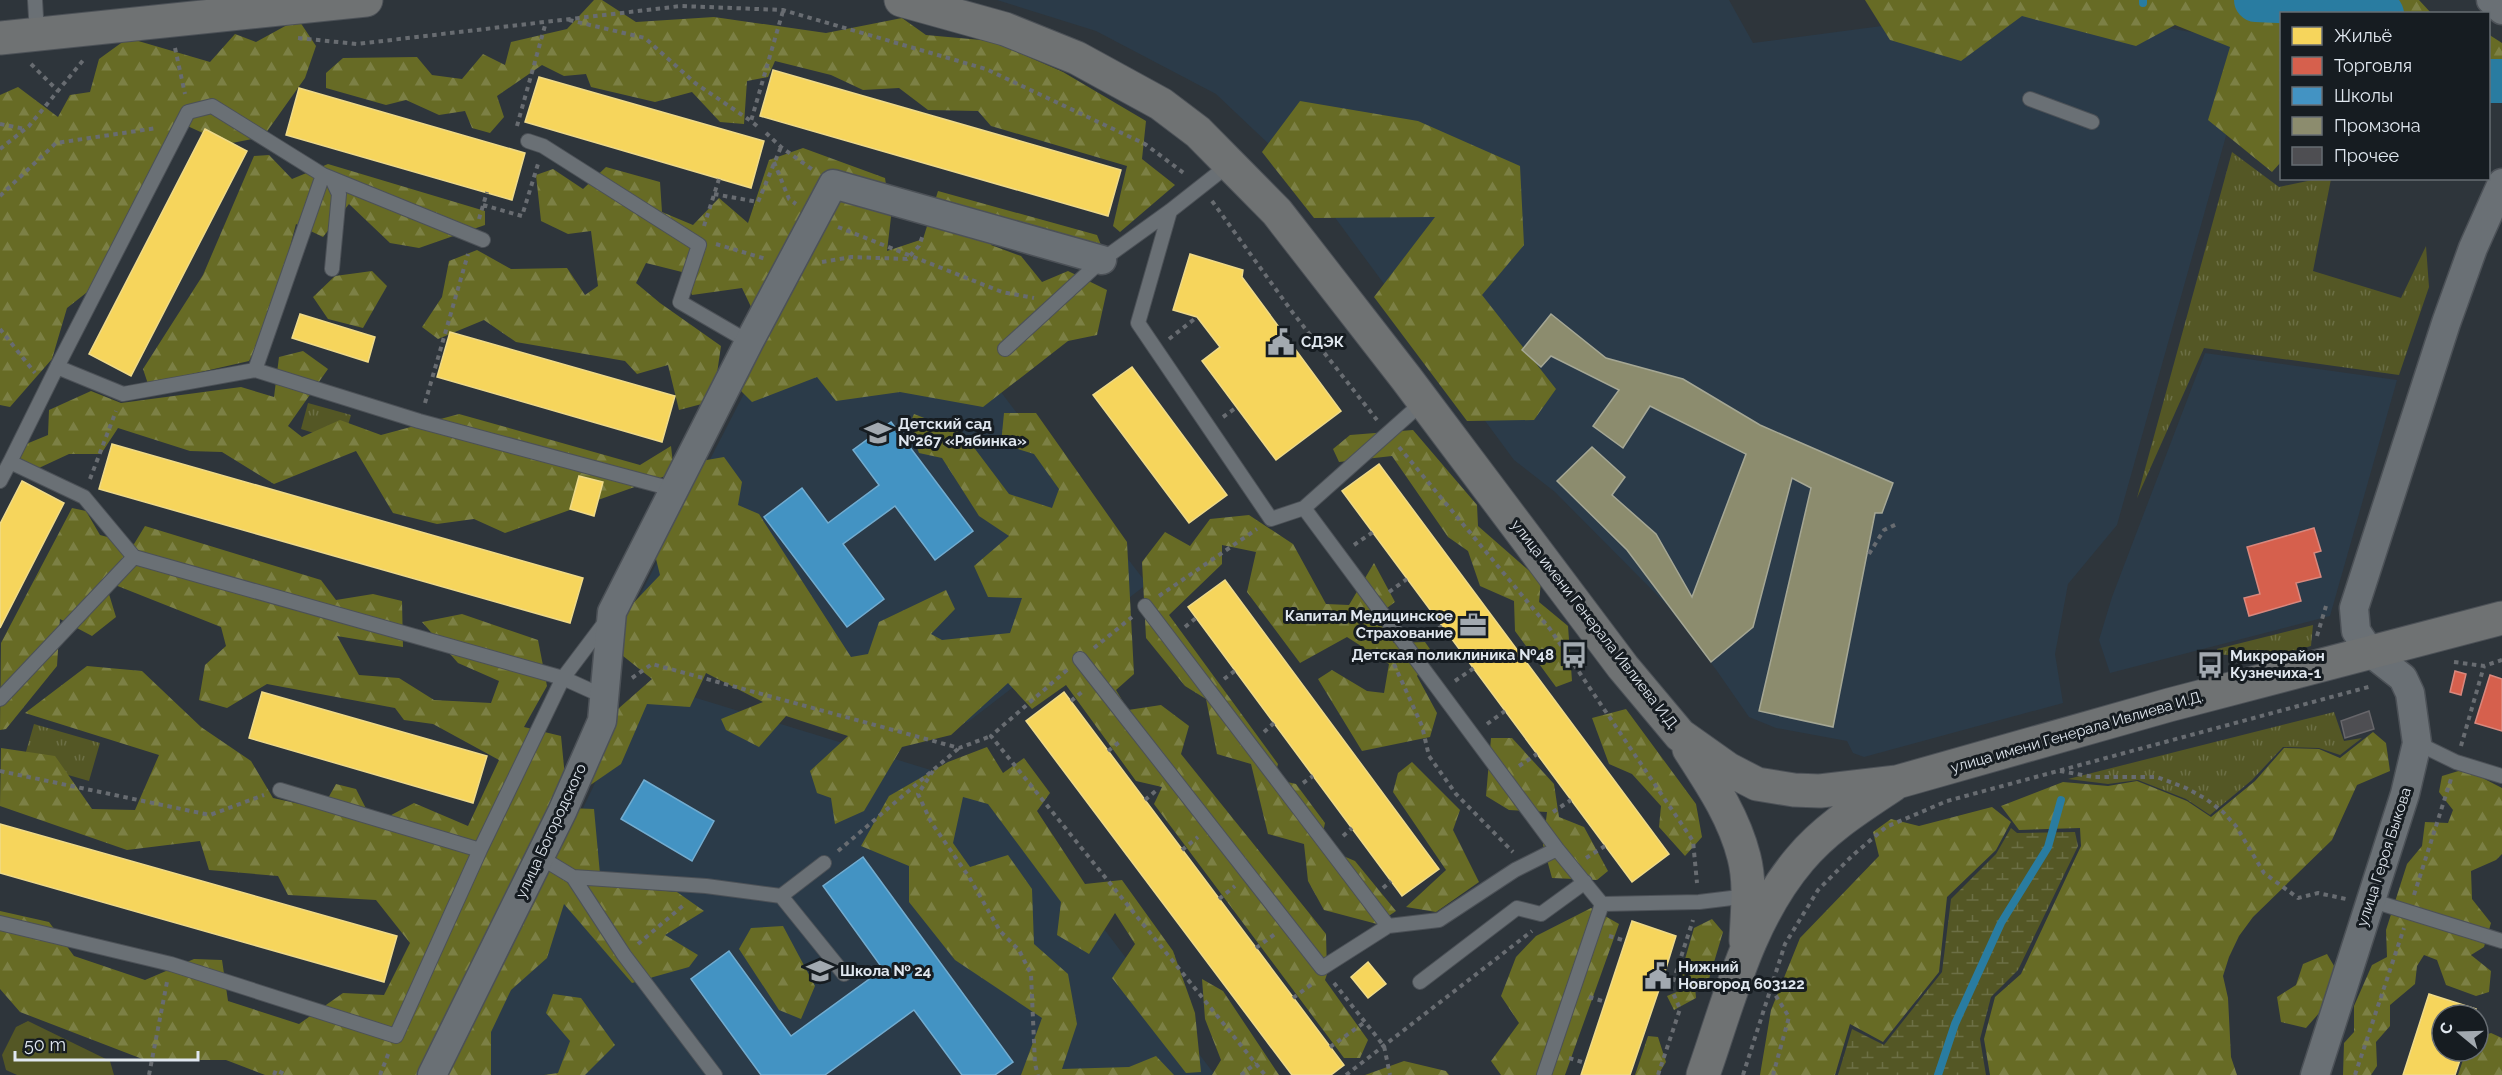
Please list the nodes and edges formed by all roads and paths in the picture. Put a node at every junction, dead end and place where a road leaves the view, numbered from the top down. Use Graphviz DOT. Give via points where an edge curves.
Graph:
graph roads {
  1 [pos="35,0"];
  2 [pos="366,0"];
  3 [pos="901,0"];
  4 [pos="2491,0"];
  5 [pos="226,7"];
  6 [pos="2502,10"];
  7 [pos="565,20"];
  8 [pos="546,22"];
  9 [pos="293,37"];
  10 [pos="174,42"];
  11 [pos="20,43"];
  12 [pos="92,51"];
  13 [pos="58,91"];
  14 [pos="2030,99"];
  15 [pos="188,112"];
  16 [pos="751,121"];
  17 [pos="2092,122"];
  18 [pos="0,124"];
  19 [pos="757,126"];
  20 [pos="157,128"];
  21 [pos="25,129"];
  22 [pos="766,132"];
  23 [pos="515,133"];
  24 [pos="528,141"];
  25 [pos="543,146"];
  26 [pos="781,147"];
  27 [pos="0,149"];
  28 [pos="774,162"];
  29 [pos="1230,163"];
  30 [pos="327,177"];
  31 [pos="719,179"];
  32 [pos="2502,183"];
  33 [pos="833,184"];
  34 [pos="487,192"];
  35 [pos="714,194"];
  36 [pos="0,196"];
  37 [pos="483,205"];
  38 [pos="1170,211"];
  39 [pos="930,212"];
  40 [pos="815,219"];
  41 [pos="478,238"];
  42 [pos="698,244"];
  43 [pos="911,255"];
  44 [pos="1102,260"];
  45 [pos="803,265"];
  46 [pos="332,269"];
  47 [pos="1056,302"];
  48 [pos="1197,317"];
  49 [pos="0,329"];
  50 [pos="749,342"];
  51 [pos="1005,349"];
  52 [pos="1155,349"];
  53 [pos="57,367"];
  54 [pos="255,370"];
  55 [pos="47,387"];
  56 [pos="123,394"];
  57 [pos="1424,402"];
  58 [pos="419,421"];
  59 [pos="10,462"];
  60 [pos="0,481"];
  61 [pos="676,490"];
  62 [pos="84,497"];
  63 [pos="1304,508"];
  64 [pos="1271,519"];
  65 [pos="1899,523"];
  66 [pos="1869,554"];
  67 [pos="134,557"];
  68 [pos="2326,605"];
  69 [pos="1145,606"];
  70 [pos="612,612"];
  71 [pos="2502,618"];
  72 [pos="2316,642"];
  73 [pos="2370,652"];
  74 [pos="1080,659"];
  75 [pos="1392,659"];
  76 [pos="2502,660"];
  77 [pos="2454,662"];
  78 [pos="2484,666"];
  79 [pos="563,678"];
  80 [pos="2375,686"];
  81 [pos="605,697"];
  82 [pos="0,699"];
  83 [pos="1680,735"];
  84 [pos="991,736"];
  85 [pos="2417,743"];
  86 [pos="959,748"];
  87 [pos="2456,762"];
  88 [pos="0,771"];
  89 [pos="933,771"];
  90 [pos="2057,771"];
  91 [pos="2502,776"];
  92 [pos="1897,782"];
  93 [pos="280,790"];
  94 [pos="1557,849"];
  95 [pos="480,850"];
  96 [pos="540,857"];
  97 [pos="824,863"];
  98 [pos="1527,864"];
  99 [pos="573,877"];
  100 [pos="1585,882"];
  101 [pos="706,886"];
  102 [pos="781,896"];
  103 [pos="1748,896"];
  104 [pos="2370,900"];
  105 [pos="1602,904"];
  106 [pos="2409,913"];
  107 [pos="0,923"];
  108 [pos="1388,926"];
  109 [pos="1533,930"];
  110 [pos="2502,941"];
  111 [pos="1745,953"];
  112 [pos="624,955"];
  113 [pos="171,964"];
  114 [pos="1325,971"];
  115 [pos="844,974"];
  116 [pos="1420,982"];
  117 [pos="1771,988"];
  118 [pos="1293,998"];
  119 [pos="1365,1022"];
  120 [pos="1384,1046"];
  121 [pos="1330,1047"];
  122 [pos="1256,1063"];
  123 [pos="149,1075"];
  124 [pos="274,1075"];
  125 [pos="286,1075"];
  126 [pos="432,1075"];
  127 [pos="715,1075"];
  128 [pos="1038,1075"];
  129 [pos="1241,1075"];
  130 [pos="1265,1075"];
  131 [pos="1346,1075"];
  132 [pos="1390,1075"];
  133 [pos="1544,1075"];
  134 [pos="1703,1075"];
  135 [pos="1743,1075"];
  136 [pos="1773,1075"];
  137 [pos="2315,1075"];
  138 [pos="2355,1075"];
  1 -- 11 [label="lane"];
  2 -- 5 [label="street"];
  3 -- 29 [label="street, улица имени Генерала Ивлиева И.Д." via="1005,29 1077,58 1161,104"];
  4 -- 6 [label="street"];
  5 -- 11 [label="street"];
  7 -- 8 [label="path"];
  7 -- 16 [label="path" via="645,38 696,83"];
  7 -- 16 [label="path" via="681,6 783,10"];
  8 -- 9 [label="path" via="357,44"];
  8 -- 23 [label="path"];
  10 -- 15 [label="path"];
  11 -- 13 [label="path"];
  12 -- 13 [label="path"];
  13 -- 21 [label="path"];
  14 -- 17 [label="lane"];
  15 -- 30 [label="lane" via="212,106"];
  15 -- 53 [label="lane"];
  16 -- 19 [label="path"];
  18 -- 21 [label="path"];
  20 -- 36 [label="path" via="56,143"];
  21 -- 27 [label="path"];
  22 -- 26 [label="path"];
  24 -- 25 [label="lane"];
  25 -- 37 [label="path" via="522,216"];
  25 -- 42 [label="lane"];
  26 -- 28 [label="path"];
  26 -- 33 [label="path"];
  28 -- 35 [label="path" via="758,202"];
  28 -- 40 [label="path" via="789,199"];
  29 -- 38 [label="lane"];
  29 -- 57 [label="street, улица имени Генерала Ивлиева И.Д." via="1277,212"];
  30 -- 41 [label="lane"];
  30 -- 46 [label="lane" via="339,194"];
  30 -- 54 [label="lane"];
  31 -- 35 [label="path"];
  32 -- 73 [label="street" via="2450,312 2354,608 2356,631"];
  33 -- 39 [label="street"];
  33 -- 40 [label="street, улица Богородского"];
  34 -- 37 [label="path"];
  35 -- 42 [label="path"];
  37 -- 41 [label="path"];
  38 -- 44 [label="lane"];
  38 -- 52 [label="lane" via="1138,323"];
  39 -- 43 [label="path" via="919,246"];
  39 -- 44 [label="street"];
  40 -- 43 [label="path"];
  40 -- 45 [label="street, улица Богородского"];
  41 -- 58 [label="path"];
  42 -- 45 [label="path" via="705,241"];
  42 -- 50 [label="lane" via="680,302"];
  43 -- 45 [label="path" via="907,259 851,257"];
  43 -- 47 [label="path" via="1002,292"];
  44 -- 47 [label="lane"];
  45 -- 50 [label="street, улица Богородского"];
  47 -- 51 [label="lane"];
  48 -- 52 [label="path"];
  49 -- 55 [label="path"];
  50 -- 61 [label="street, улица Богородского"];
  52 -- 64 [label="lane"];
  53 -- 55 [label="lane"];
  53 -- 56 [label="lane"];
  54 -- 56 [label="lane"];
  54 -- 58 [label="lane"];
  55 -- 59 [label="lane"];
  56 -- 62 [label="path"];
  57 -- 63 [label="lane"];
  57 -- 83 [label="street, улица имени Генерала Ивлиева И.Д." via="1623,667"];
  58 -- 61 [label="lane"];
  59 -- 60 [label="lane"];
  59 -- 62 [label="lane"];
  61 -- 70 [label="street, улица Богородского"];
  62 -- 67 [label="lane"];
  63 -- 64 [label="lane"];
  63 -- 94 [label="lane"];
  64 -- 69 [label="path"];
  65 -- 66 [label="path" via="1884,530"];
  67 -- 79 [label="lane"];
  67 -- 82 [label="lane"];
  68 -- 72 [label="path"];
  69 -- 74 [label="path"];
  69 -- 108 [label="lane"];
  70 -- 79 [label="lane"];
  70 -- 81 [label="street, улица Богородского"];
  71 -- 73 [label="street, улица имени Генерала Ивлиева И.Д."];
  73 -- 85 [label="street, улица Героя Быкова" via="2403,678 2412,701"];
  73 -- 92 [label="street, улица имени Генерала Ивлиева И.Д."];
  74 -- 84 [label="path"];
  74 -- 114 [label="lane"];
  75 -- 98 [label="path" via="1422,726 1429,756 1503,845"];
  76 -- 78 [label="path"];
  77 -- 78 [label="path"];
  78 -- 87 [label="path"];
  79 -- 81 [label="lane"];
  79 -- 95 [label="lane"];
  80 -- 90 [label="path"];
  81 -- 86 [label="path" via="652,664"];
  81 -- 96 [label="street, улица Богородского" via="602,721"];
  83 -- 92 [label="street, улица имени Генерала Ивлиева И.Д." via="1757,784 1820,791"];
  83 -- 103 [label="street" via="1735,828 1745,859"];
  84 -- 86 [label="path"];
  84 -- 122 [label="path"];
  85 -- 87 [label="lane"];
  85 -- 104 [label="street, улица Героя Быкова" via="2405,794"];
  86 -- 89 [label="path"];
  87 -- 91 [label="lane"];
  87 -- 106 [label="path"];
  88 -- 93 [label="path" via="210,815"];
  89 -- 97 [label="path"];
  89 -- 128 [label="path" via="918,794 931,822 1000,931 1019,950 1031,974"];
  90 -- 104 [label="path" via="2094,777 2157,777 2186,788 2223,812 2264,873 2283,888 2298,897 2318,893 2355,902"];
  90 -- 117 [label="path" via="1947,801 1886,827 1818,890 1785,944"];
  92 -- 111 [label="street" via="1838,823 1800,859 1773,898"];
  93 -- 95 [label="lane"];
  94 -- 98 [label="lane"];
  94 -- 100 [label="lane"];
  95 -- 113 [label="lane" via="396,1036"];
  96 -- 99 [label="lane"];
  96 -- 126 [label="street, улица Богородского"];
  97 -- 102 [label="lane"];
  98 -- 108 [label="lane" via="1439,920"];
  99 -- 101 [label="lane"];
  99 -- 112 [label="lane"];
  100 -- 105 [label="lane"];
  100 -- 116 [label="lane" via="1540,914 1517,908"];
  101 -- 102 [label="lane"];
  101 -- 112 [label="path"];
  102 -- 115 [label="lane"];
  103 -- 105 [label="lane" via="1699,902"];
  103 -- 111 [label="street"];
  104 -- 106 [label="lane"];
  104 -- 137 [label="street, улица Героя Быкова"];
  105 -- 133 [label="lane"];
  106 -- 110 [label="lane"];
  106 -- 138 [label="path"];
  107 -- 113 [label="lane"];
  108 -- 114 [label="lane"];
  109 -- 120 [label="path"];
  111 -- 134 [label="street"];
  112 -- 127 [label="lane"];
  113 -- 123 [label="path"];
  114 -- 118 [label="path"];
  114 -- 119 [label="path"];
  117 -- 135 [label="path"];
  117 -- 136 [label="path" via="1789,1017"];
  119 -- 120 [label="path"];
  119 -- 121 [label="path"];
  120 -- 131 [label="path"];
  120 -- 132 [label="path"];
  122 -- 129 [label="path"];
  122 -- 130 [label="path"];
  124 -- 125 [label="path" via="276,1070"];
}
